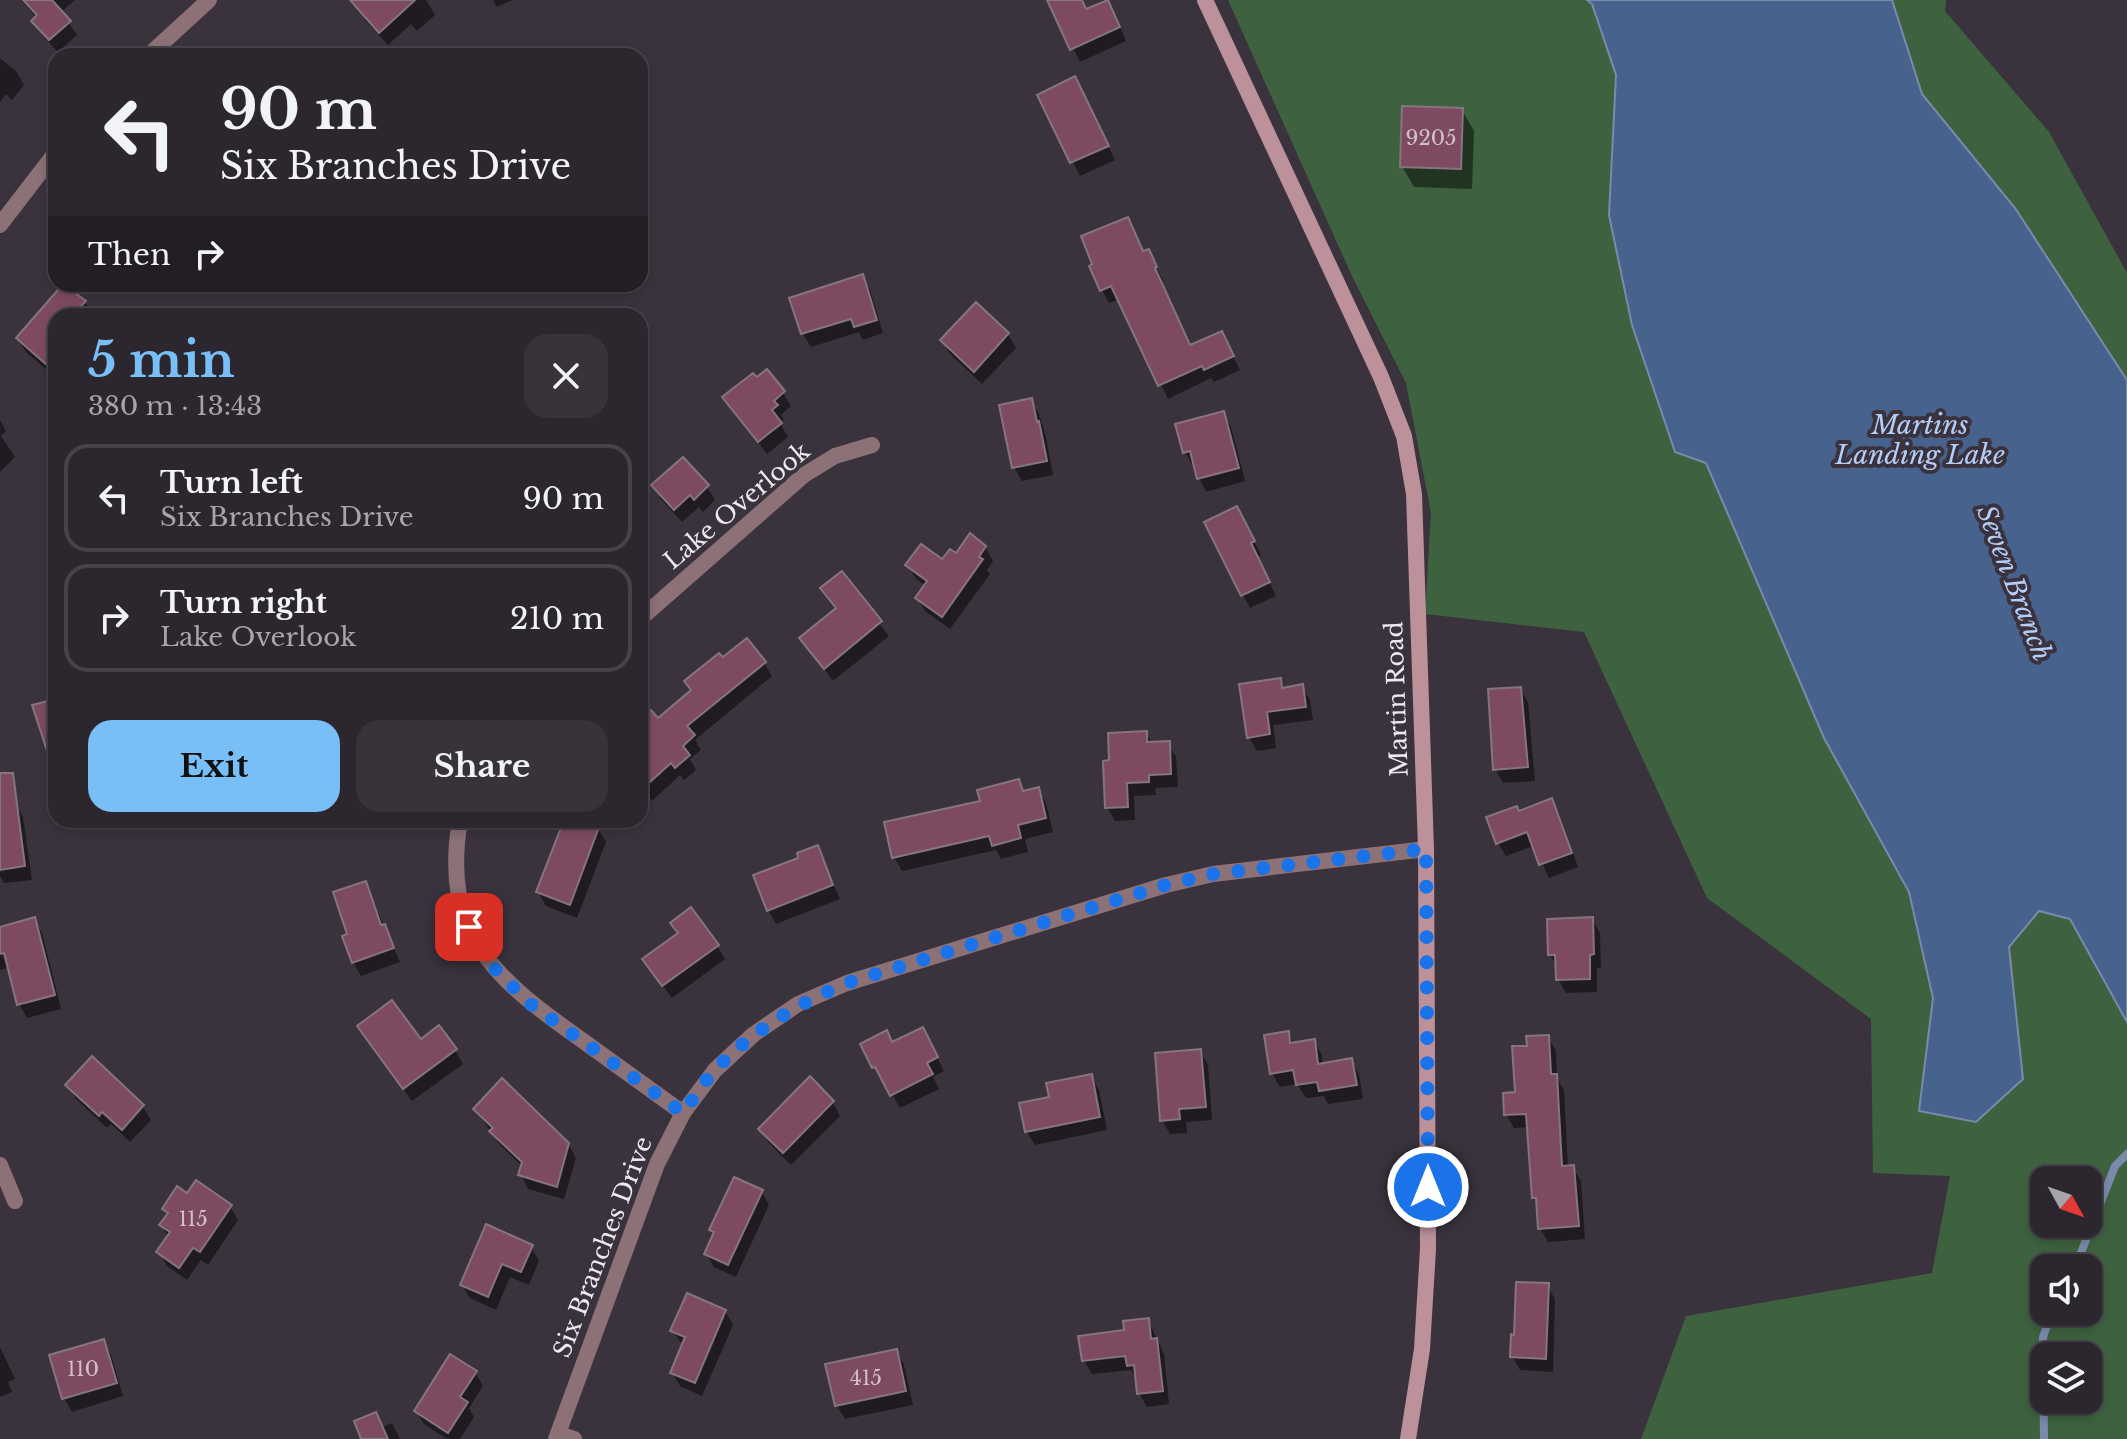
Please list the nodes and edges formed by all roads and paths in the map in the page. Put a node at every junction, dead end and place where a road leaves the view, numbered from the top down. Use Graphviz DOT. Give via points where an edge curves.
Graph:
graph roads {
  1 [pos="209,0"];
  2 [pos="1205,0"];
  3 [pos="157,48"];
  4 [pos="48,162"];
  5 [pos="0,225"];
  6 [pos="872,445"];
  7 [pos="648,612"];
  8 [pos="459,828"];
  9 [pos="1426,849"];
  10 [pos="683,1113"];
  11 [pos="0,1165"];
  12 [pos="15,1201"];
  13 [pos="563,1437"];
  14 [pos="1408,1439"];
  1 -- 3 [label="street"];
  2 -- 9 [label="street, Martin Road" via="1404,436 1414,494"];
  4 -- 5 [label="street"];
  6 -- 7 [label="street, Lake Overlook" via="835,456 804,475"];
  8 -- 10 [label="street" via="457,890 469,927 490,964 529,1003"];
  9 -- 10 [label="street, Six Branches Drive" via="1213,874 847,983 798,1004 754,1034 715,1070"];
  9 -- 14 [label="street, Martin Road" via="1428,1249 1422,1349"];
  10 -- 13 [label="street, Six Branches Drive" via="657,1164"];
  11 -- 12 [label="street"];
}
